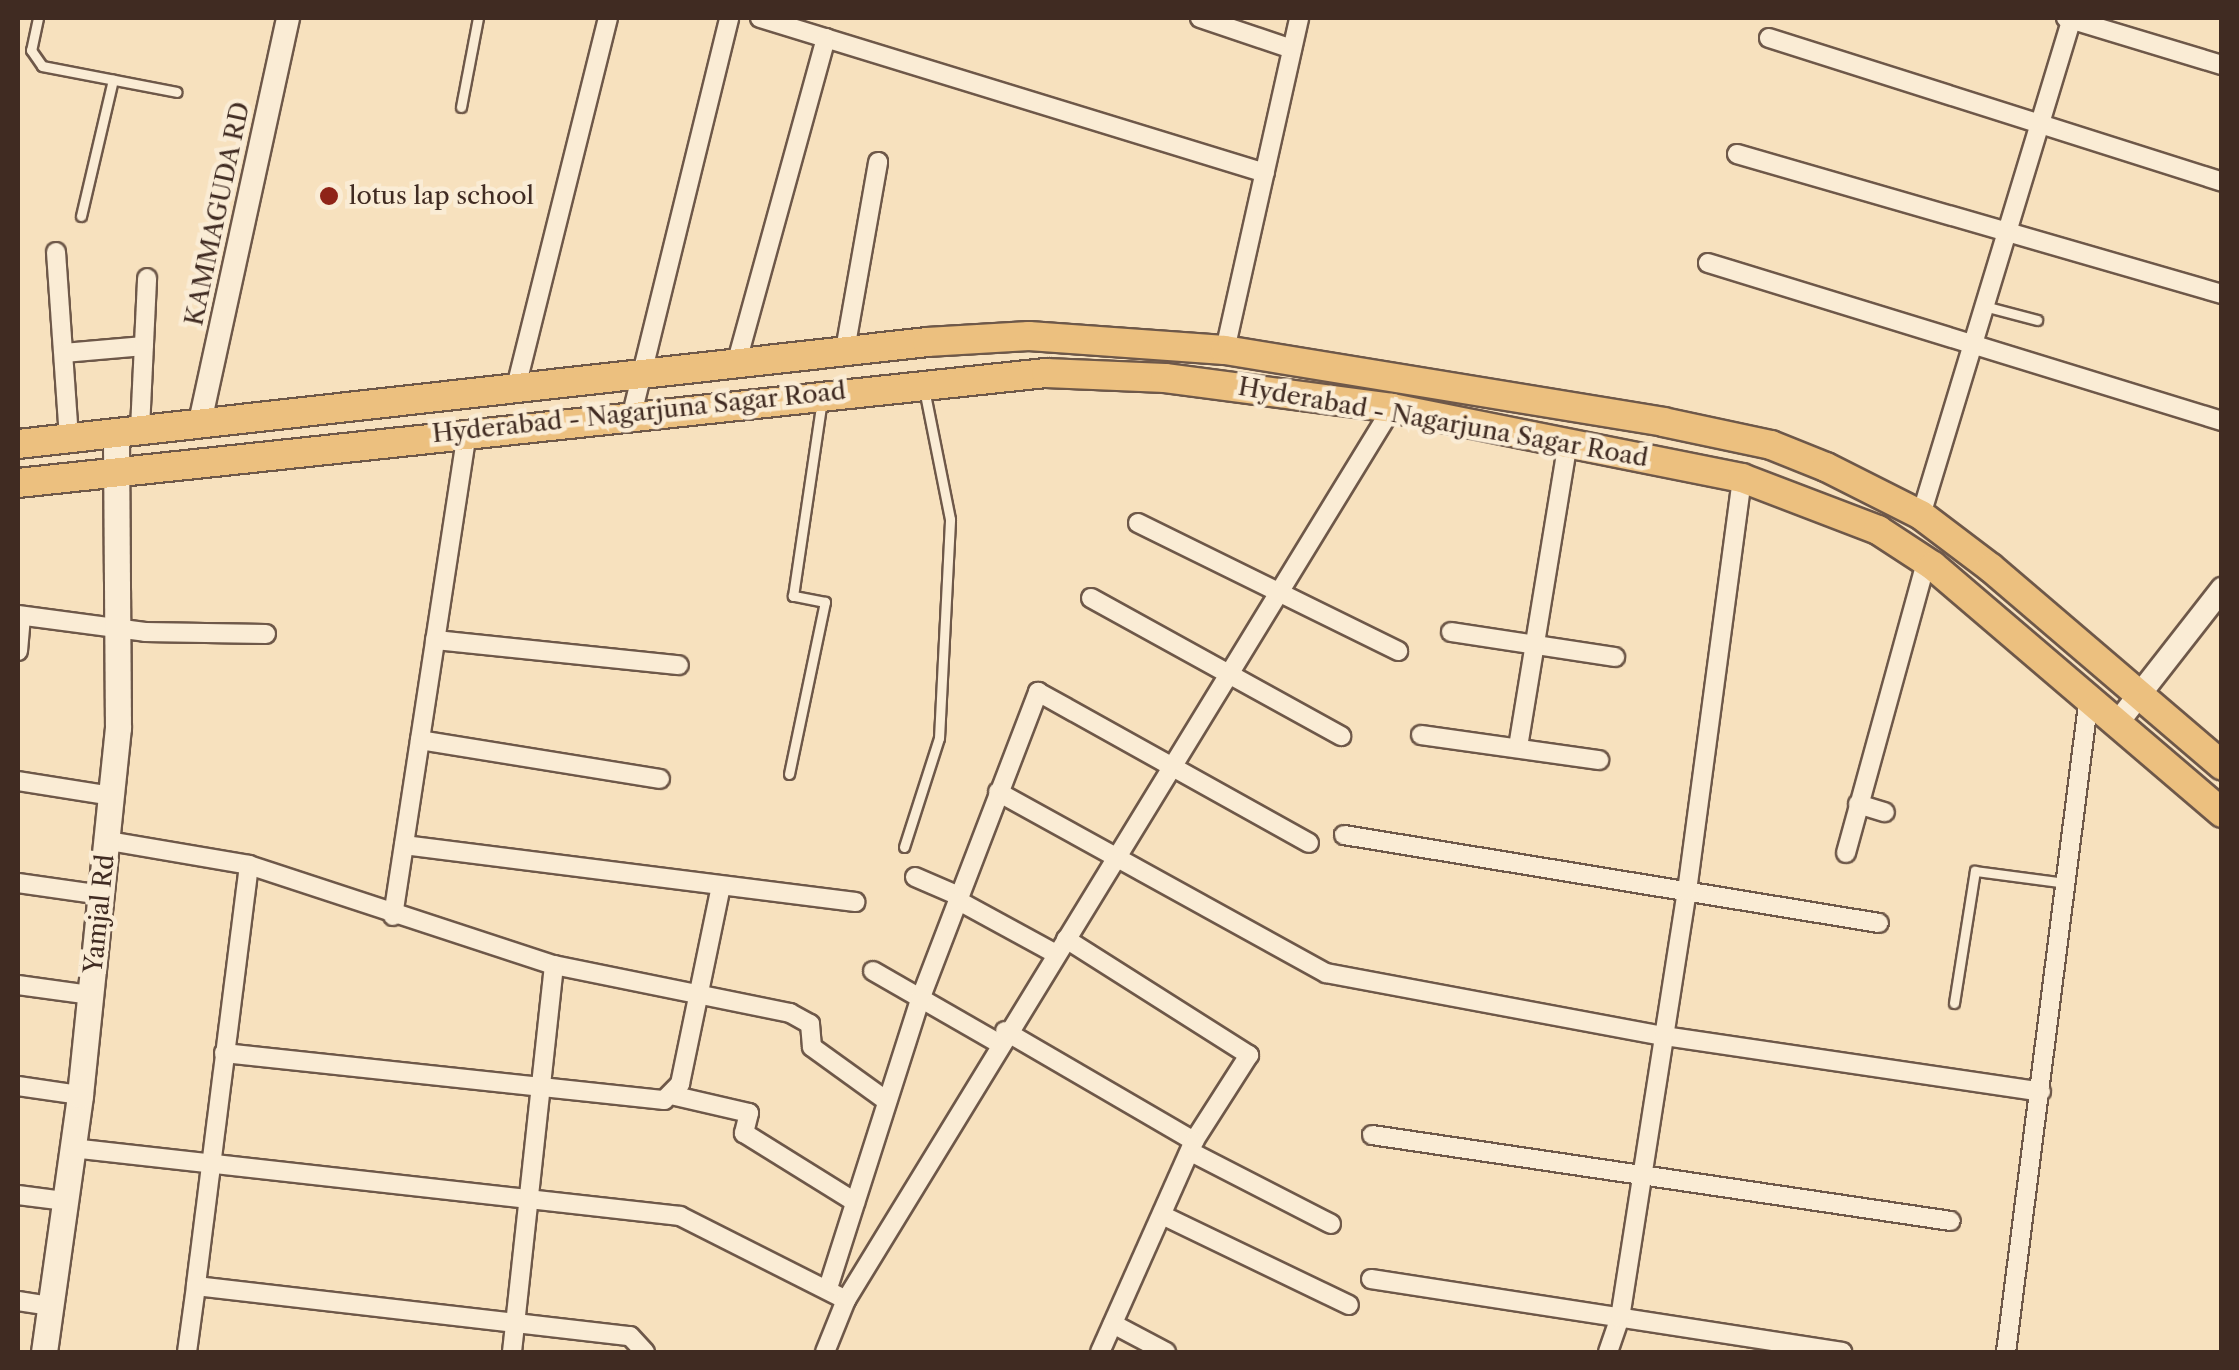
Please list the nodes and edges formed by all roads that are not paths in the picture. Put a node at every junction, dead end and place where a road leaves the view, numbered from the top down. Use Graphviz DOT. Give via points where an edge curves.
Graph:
graph roads {
  1 [pos="38,18"];
  2 [pos="288,18"];
  3 [pos="478,18"];
  4 [pos="608,18"];
  5 [pos="729,18"];
  6 [pos="760,18"];
  7 [pos="1200,18"];
  8 [pos="1300,18"];
  9 [pos="2070,18"];
  10 [pos="826,38"];
  11 [pos="1769,38"];
  12 [pos="1292,49"];
  13 [pos="2222,65"];
  14 [pos="113,80"];
  15 [pos="177,92"];
  16 [pos="461,107"];
  17 [pos="2038,124"];
  18 [pos="1738,154"];
  19 [pos="878,162"];
  20 [pos="1265,173"];
  21 [pos="2222,182"];
  22 [pos="81,216"];
  23 [pos="2004,232"];
  24 [pos="56,252"];
  25 [pos="1708,263"];
  26 [pos="147,278"];
  27 [pos="2222,294"];
  28 [pos="1982,306"];
  29 [pos="2037,320"];
  30 [pos="144,346"];
  31 [pos="1969,346"];
  32 [pos="845,350"];
  33 [pos="1225,350"];
  34 [pos="64,353"];
  35 [pos="737,361"];
  36 [pos="639,375"];
  37 [pos="923,382"];
  38 [pos="516,386"];
  39 [pos="823,394"];
  40 [pos="1392,408"];
  41 [pos="632,414"];
  42 [pos="2222,420"];
  43 [pos="200,422"];
  44 [pos="128,430"];
  45 [pos="467,432"];
  46 [pos="69,438"];
  47 [pos="1568,442"];
  48 [pos="18,444"];
  49 [pos="112,473"];
  50 [pos="1742,478"];
  51 [pos="18,483"];
  52 [pos="1921,516"];
  53 [pos="1138,524"];
  54 [pos="1926,562"];
  55 [pos="2222,589"];
  56 [pos="1278,593"];
  57 [pos="1091,598"];
  58 [pos="20,615"];
  59 [pos="121,630"];
  60 [pos="1451,632"];
  61 [pos="266,634"];
  62 [pos="435,640"];
  63 [pos="1532,645"];
  64 [pos="18,651"];
  65 [pos="1398,651"];
  66 [pos="1615,656"];
  67 [pos="678,665"];
  68 [pos="1230,672"];
  69 [pos="2141,693"];
  70 [pos="2089,697"];
  71 [pos="2118,722"];
  72 [pos="1421,735"];
  73 [pos="1341,736"];
  74 [pos="420,740"];
  75 [pos="1518,747"];
  76 [pos="1598,760"];
  77 [pos="2222,765"];
  78 [pos="1172,766"];
  79 [pos="789,774"];
  80 [pos="660,779"];
  81 [pos="18,781"];
  82 [pos="998,792"];
  83 [pos="112,796"];
  84 [pos="1858,804"];
  85 [pos="1884,812"];
  86 [pos="2222,813"];
  87 [pos="1344,835"];
  88 [pos="109,842"];
  89 [pos="1309,843"];
  90 [pos="404,845"];
  91 [pos="904,847"];
  92 [pos="1846,853"];
  93 [pos="1115,860"];
  94 [pos="249,865"];
  95 [pos="915,877"];
  96 [pos="18,882"];
  97 [pos="2066,884"];
  98 [pos="722,886"];
  99 [pos="1687,891"];
  100 [pos="102,895"];
  101 [pos="958,898"];
  102 [pos="854,902"];
  103 [pos="393,916"];
  104 [pos="1880,922"];
  105 [pos="1061,946"];
  106 [pos="554,965"];
  107 [pos="874,971"];
  108 [pos="18,986"];
  109 [pos="91,995"];
  110 [pos="699,997"];
  111 [pos="921,997"];
  112 [pos="1954,1003"];
  113 [pos="1664,1036"];
  114 [pos="1002,1037"];
  115 [pos="224,1052"];
  116 [pos="541,1084"];
  117 [pos="18,1086"];
  118 [pos="2041,1092"];
  119 [pos="80,1095"];
  120 [pos="671,1095"];
  121 [pos="887,1101"];
  122 [pos="1372,1135"];
  123 [pos="1194,1147"];
  124 [pos="72,1148"];
  125 [pos="208,1166"];
  126 [pos="1641,1178"];
  127 [pos="18,1194"];
  128 [pos="529,1196"];
  129 [pos="64,1201"];
  130 [pos="855,1202"];
  131 [pos="1164,1216"];
  132 [pos="1951,1220"];
  133 [pos="1332,1224"];
  134 [pos="1371,1279"];
  135 [pos="196,1286"];
  136 [pos="828,1288"];
  137 [pos="846,1300"];
  138 [pos="18,1301"];
  139 [pos="1349,1305"];
  140 [pos="48,1306"];
  141 [pos="1620,1318"];
  142 [pos="515,1321"];
  143 [pos="1112,1324"];
  144 [pos="1763,1346"];
  145 [pos="44,1352"];
  146 [pos="187,1352"];
  147 [pos="512,1352"];
  148 [pos="646,1352"];
  149 [pos="825,1352"];
  150 [pos="1100,1352"];
  151 [pos="1166,1352"];
  152 [pos="1608,1352"];
  153 [pos="1842,1352"];
  154 [pos="2006,1352"];
  1 -- 14 [label="lane" via="31,50 42,66"];
  2 -- 43 [label="street, KAMMAGUDA RD"];
  3 -- 16 [label="lane"];
  4 -- 38 [label="street"];
  5 -- 36 [label="street"];
  6 -- 10 [label="street"];
  7 -- 12 [label="street"];
  8 -- 12 [label="street"];
  9 -- 13 [label="street"];
  9 -- 17 [label="street"];
  10 -- 20 [label="street"];
  10 -- 35 [label="street"];
  11 -- 17 [label="street"];
  12 -- 20 [label="street"];
  14 -- 15 [label="lane"];
  14 -- 22 [label="lane"];
  17 -- 21 [label="street"];
  17 -- 23 [label="street"];
  18 -- 23 [label="street"];
  19 -- 32 [label="street"];
  20 -- 33 [label="street"];
  23 -- 27 [label="street"];
  23 -- 28 [label="street"];
  24 -- 34 [label="street"];
  25 -- 31 [label="street"];
  26 -- 30 [label="street"];
  28 -- 29 [label="lane"];
  28 -- 31 [label="street"];
  30 -- 34 [label="street"];
  30 -- 44 [label="street"];
  31 -- 42 [label="street"];
  31 -- 52 [label="street"];
  32 -- 33 [label="main road, Hyderabad - Nagarjuna Sagar Road" via="1030,336"];
  32 -- 35 [label="main road, Hyderabad - Nagarjuna Sagar Road"];
  33 -- 52 [label="main road, Hyderabad - Nagarjuna Sagar Road" via="1771,445"];
  34 -- 46 [label="street"];
  35 -- 36 [label="main road, Hyderabad - Nagarjuna Sagar Road"];
  36 -- 38 [label="main road, Hyderabad - Nagarjuna Sagar Road"];
  36 -- 41 [label="street"];
  37 -- 39 [label="main road, Hyderabad - Nagarjuna Sagar Road"];
  37 -- 40 [label="main road, Hyderabad - Nagarjuna Sagar Road" via="1046,372 1165,378"];
  37 -- 91 [label="lane" via="950,519 939,738"];
  38 -- 43 [label="main road, Hyderabad - Nagarjuna Sagar Road"];
  39 -- 41 [label="main road, Hyderabad - Nagarjuna Sagar Road"];
  39 -- 79 [label="lane" via="793,596 826,602"];
  40 -- 47 [label="main road, Hyderabad - Nagarjuna Sagar Road"];
  40 -- 56 [label="street"];
  41 -- 45 [label="main road, Hyderabad - Nagarjuna Sagar Road"];
  43 -- 44 [label="main road, Hyderabad - Nagarjuna Sagar Road"];
  44 -- 46 [label="main road, Hyderabad - Nagarjuna Sagar Road"];
  44 -- 49 [label="main road, Yamjal Rd"];
  45 -- 49 [label="main road, Hyderabad - Nagarjuna Sagar Road"];
  45 -- 62 [label="street"];
  46 -- 48 [label="main road, Hyderabad - Nagarjuna Sagar Road"];
  47 -- 50 [label="main road, Hyderabad - Nagarjuna Sagar Road"];
  47 -- 63 [label="street"];
  49 -- 51 [label="main road, Hyderabad - Nagarjuna Sagar Road"];
  49 -- 59 [label="main road, Yamjal Rd"];
  50 -- 54 [label="main road, Hyderabad - Nagarjuna Sagar Road" via="1860,522"];
  50 -- 99 [label="street"];
  52 -- 69 [label="main road, Hyderabad - Nagarjuna Sagar Road"];
  53 -- 56 [label="street"];
  54 -- 70 [label="main road, Hyderabad - Nagarjuna Sagar Road"];
  54 -- 84 [label="street"];
  55 -- 69 [label="street"];
  56 -- 65 [label="street"];
  56 -- 68 [label="street"];
  57 -- 68 [label="street"];
  58 -- 59 [label="street"];
  58 -- 64 [label="street"];
  59 -- 61 [label="street"];
  59 -- 83 [label="main road, Yamjal Rd"];
  60 -- 63 [label="street"];
  62 -- 67 [label="street"];
  62 -- 74 [label="street"];
  63 -- 66 [label="street"];
  63 -- 75 [label="street"];
  68 -- 73 [label="street"];
  68 -- 78 [label="street"];
  69 -- 71 [label="street"];
  69 -- 77 [label="main road, Hyderabad - Nagarjuna Sagar Road"];
  70 -- 71 [label="main road, Hyderabad - Nagarjuna Sagar Road"];
  70 -- 97 [label="street"];
  71 -- 86 [label="main road, Hyderabad - Nagarjuna Sagar Road"];
  72 -- 75 [label="street"];
  74 -- 80 [label="street"];
  74 -- 90 [label="street"];
  75 -- 76 [label="street"];
  78 -- 82 [label="street" via="1038,692"];
  78 -- 89 [label="street"];
  78 -- 93 [label="street"];
  81 -- 83 [label="street"];
  82 -- 93 [label="street"];
  82 -- 101 [label="street"];
  83 -- 88 [label="main road, Yamjal Rd"];
  84 -- 85 [label="street"];
  84 -- 92 [label="street"];
  87 -- 99 [label="street"];
  88 -- 94 [label="street"];
  88 -- 100 [label="main road, Yamjal Rd"];
  90 -- 98 [label="street"];
  90 -- 103 [label="street"];
  93 -- 105 [label="street"];
  93 -- 113 [label="street" via="1326,973"];
  94 -- 103 [label="street"];
  94 -- 115 [label="street"];
  95 -- 101 [label="street"];
  96 -- 100 [label="street"];
  97 -- 112 [label="lane" via="1975,872"];
  97 -- 118 [label="street"];
  98 -- 102 [label="street"];
  98 -- 110 [label="street"];
  99 -- 104 [label="street"];
  99 -- 113 [label="street"];
  100 -- 109 [label="main road, Yamjal Rd"];
  101 -- 105 [label="street"];
  101 -- 111 [label="street"];
  103 -- 106 [label="street"];
  105 -- 114 [label="street"];
  105 -- 123 [label="street" via="1249,1055"];
  106 -- 110 [label="street"];
  106 -- 116 [label="street"];
  107 -- 111 [label="street"];
  108 -- 109 [label="street"];
  109 -- 119 [label="main road, Yamjal Rd"];
  110 -- 120 [label="street" via="680,1084"];
  110 -- 121 [label="street" via="790,1013 810,1024 812,1047"];
  111 -- 114 [label="street"];
  111 -- 121 [label="street"];
  113 -- 118 [label="street"];
  113 -- 126 [label="street"];
  114 -- 123 [label="street"];
  114 -- 137 [label="street"];
  115 -- 116 [label="street"];
  115 -- 125 [label="street"];
  116 -- 120 [label="street" via="650,1101"];
  116 -- 128 [label="street"];
  117 -- 119 [label="street"];
  118 -- 154 [label="street"];
  119 -- 124 [label="main road, Yamjal Rd"];
  120 -- 130 [label="street" via="748,1112 744,1133"];
  121 -- 130 [label="street"];
  122 -- 126 [label="street"];
  123 -- 131 [label="street"];
  123 -- 133 [label="street"];
  124 -- 125 [label="street"];
  124 -- 129 [label="main road, Yamjal Rd"];
  125 -- 128 [label="street"];
  125 -- 135 [label="street"];
  126 -- 132 [label="street"];
  126 -- 141 [label="street"];
  127 -- 129 [label="street"];
  128 -- 136 [label="street" via="692,1219"];
  128 -- 142 [label="street"];
  129 -- 140 [label="main road, Yamjal Rd"];
  130 -- 136 [label="street"];
  131 -- 139 [label="street"];
  131 -- 143 [label="street"];
  134 -- 141 [label="street"];
  135 -- 142 [label="street"];
  135 -- 146 [label="street"];
  136 -- 137 [label="street"];
  137 -- 149 [label="street"];
  138 -- 140 [label="street"];
  140 -- 145 [label="main road, Yamjal Rd"];
  141 -- 144 [label="street"];
  141 -- 152 [label="street"];
  142 -- 147 [label="street"];
  142 -- 148 [label="street" via="630,1336"];
  143 -- 150 [label="street"];
  143 -- 151 [label="street"];
  144 -- 153 [label="street"];
}
